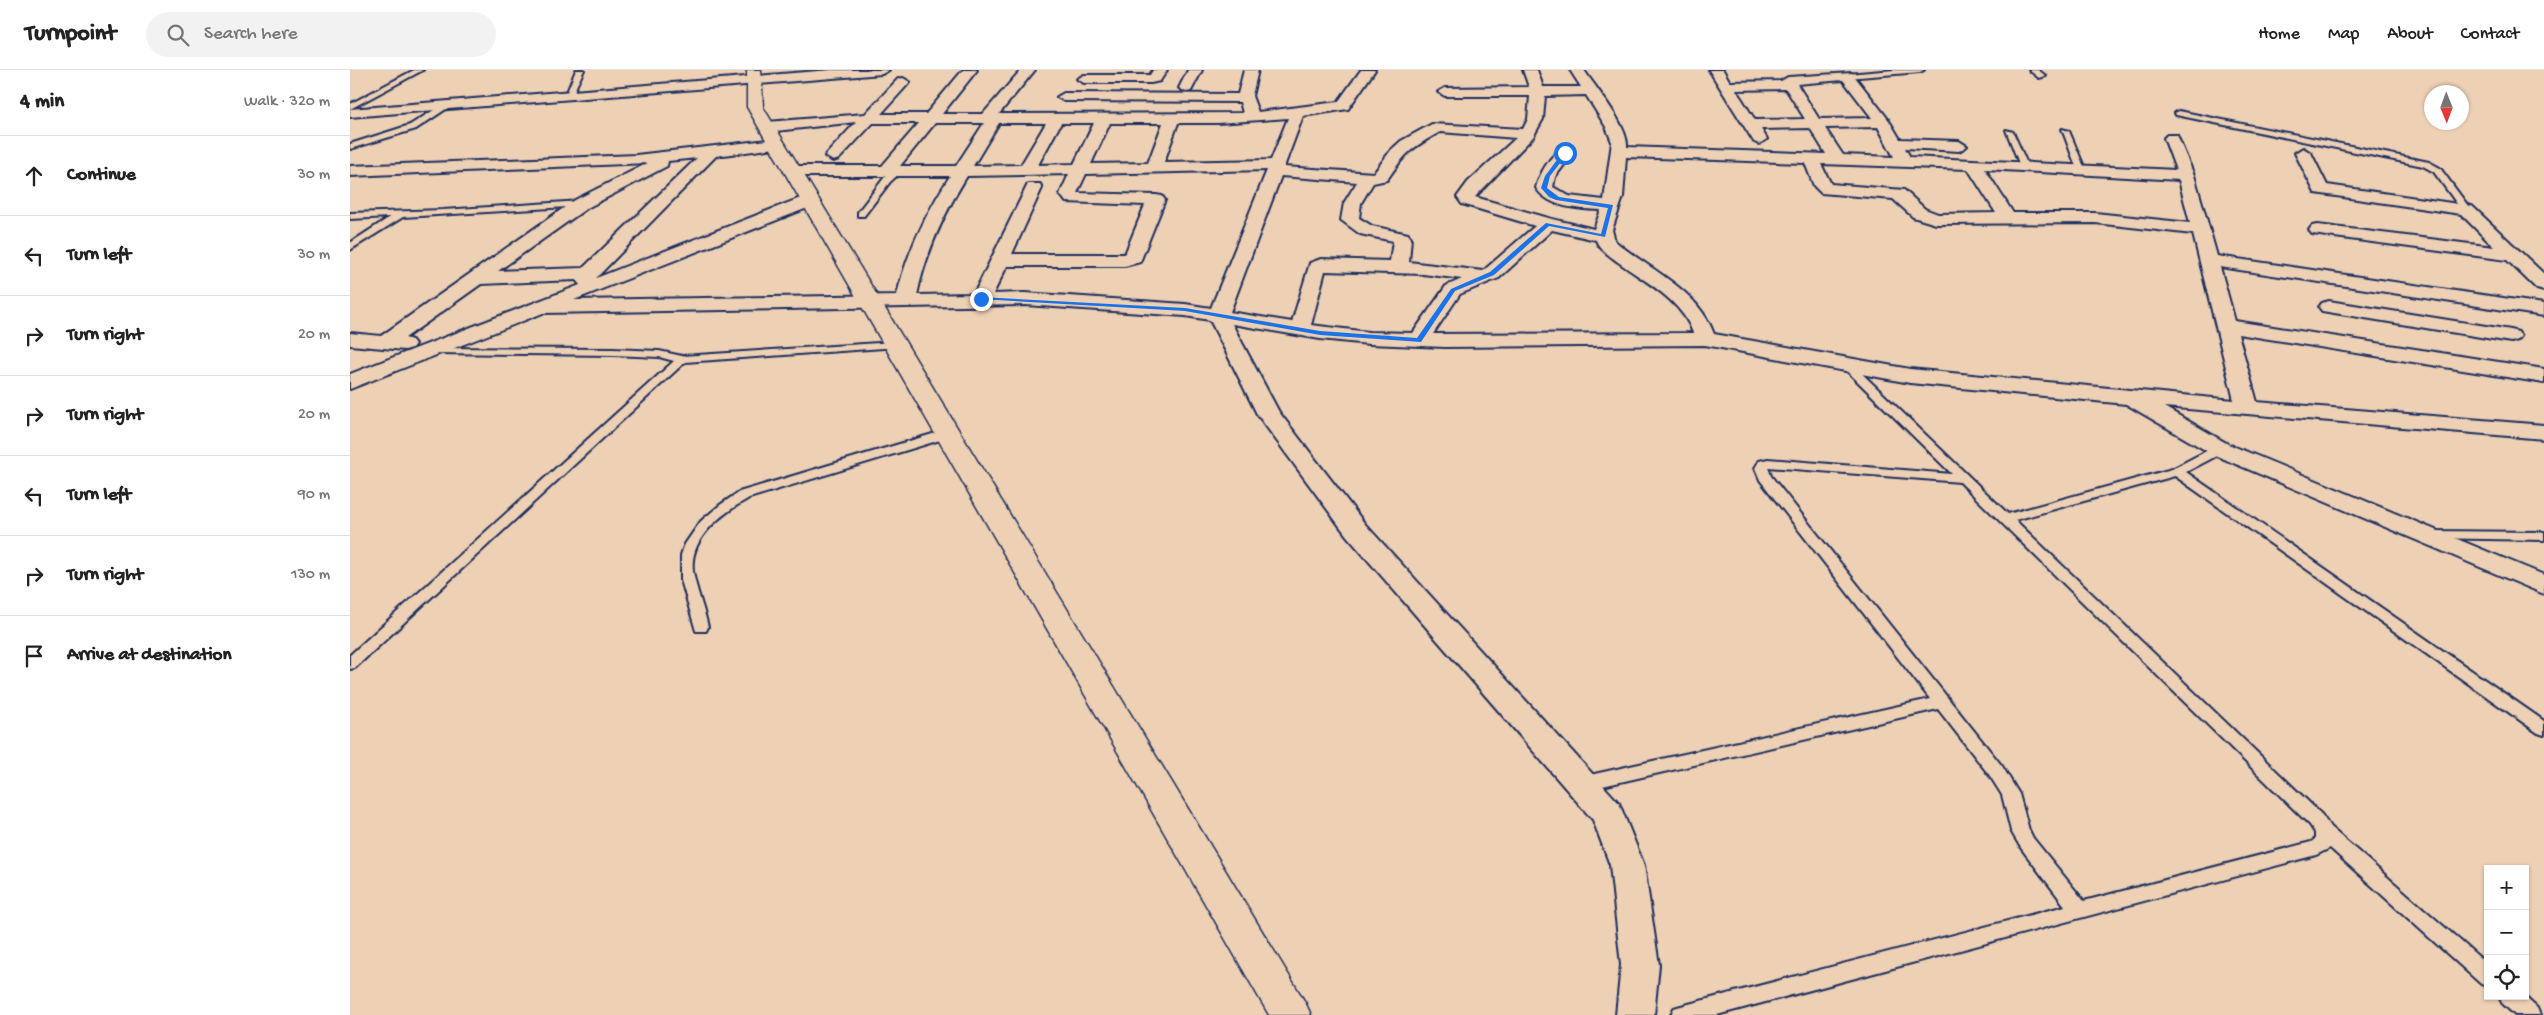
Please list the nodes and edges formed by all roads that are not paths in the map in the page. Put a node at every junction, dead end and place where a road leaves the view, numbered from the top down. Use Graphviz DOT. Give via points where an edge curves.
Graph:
graph roads {
  1 [pos="419,70"];
  2 [pos="580,70"];
  3 [pos="882,70"];
  4 [pos="970,70"];
  5 [pos="1028,70"];
  6 [pos="1195,70"];
  7 [pos="1251,70"];
  8 [pos="1368,70"];
  9 [pos="1530,70"];
  10 [pos="1577,70"];
  11 [pos="1716,70"];
  12 [pos="1778,70"];
  13 [pos="1920,70"];
  14 [pos="2032,70"];
  15 [pos="1081,74"];
  16 [pos="1155,74"];
  17 [pos="753,76"];
  18 [pos="1847,76"];
  19 [pos="2042,76"];
  20 [pos="1806,79"];
  21 [pos="902,82"];
  22 [pos="1790,85"];
  23 [pos="1725,86"];
  24 [pos="1186,88"];
  25 [pos="1538,91"];
  26 [pos="1592,91"];
  27 [pos="1246,93"];
  28 [pos="568,95"];
  29 [pos="1064,97"];
  30 [pos="1443,103"];
  31 [pos="448,105"];
  32 [pos="350,107"];
  33 [pos="350,113"];
  34 [pos="1297,113"];
  35 [pos="2179,113"];
  36 [pos="1252,117"];
  37 [pos="869,118"];
  38 [pos="932,118"];
  39 [pos="991,119"];
  40 [pos="1051,119"];
  41 [pos="1104,119"];
  42 [pos="1172,119"];
  43 [pos="1883,122"];
  44 [pos="1814,123"];
  45 [pos="1750,125"];
  46 [pos="2009,132"];
  47 [pos="2065,132"];
  48 [pos="1528,134"];
  49 [pos="771,136"];
  50 [pos="2172,138"];
  51 [pos="1895,144"];
  52 [pos="350,147"];
  53 [pos="1621,152"];
  54 [pos="710,153"];
  55 [pos="1565,153"];
  56 [pos="2303,153"];
  57 [pos="677,156"];
  58 [pos="833,156"];
  59 [pos="1977,157"];
  60 [pos="1771,158"];
  61 [pos="1811,159"];
  62 [pos="1838,160"];
  63 [pos="1905,162"];
  64 [pos="1155,166"];
  65 [pos="2024,166"];
  66 [pos="1080,168"];
  67 [pos="1276,168"];
  68 [pos="1027,169"];
  69 [pos="2081,169"];
  70 [pos="350,171"];
  71 [pos="892,171"];
  72 [pos="962,171"];
  73 [pos="792,172"];
  74 [pos="2186,175"];
  75 [pos="1368,178"];
  76 [pos="1034,188"];
  77 [pos="2321,189"];
  78 [pos="808,201"];
  79 [pos="581,204"];
  80 [pos="1611,206"];
  81 [pos="2466,210"];
  82 [pos="861,214"];
  83 [pos="400,215"];
  84 [pos="350,216"];
  85 [pos="2009,220"];
  86 [pos="1548,224"];
  87 [pos="2484,227"];
  88 [pos="2201,230"];
  89 [pos="2318,230"];
  90 [pos="1604,236"];
  91 [pos="350,247"];
  92 [pos="2513,255"];
  93 [pos="1000,260"];
  94 [pos="2209,260"];
  95 [pos="1400,267"];
  96 [pos="1485,277"];
  97 [pos="476,278"];
  98 [pos="590,280"];
  99 [pos="2544,285"];
  100 [pos="981,299"];
  101 [pos="906,301"];
  102 [pos="2487,301"];
  103 [pos="868,302"];
  104 [pos="541,307"];
  105 [pos="2329,307"];
  106 [pos="2544,310"];
  107 [pos="1218,316"];
  108 [pos="2226,326"];
  109 [pos="1300,330"];
  110 [pos="2511,336"];
  111 [pos="350,339"];
  112 [pos="1706,339"];
  113 [pos="1419,340"];
  114 [pos="387,341"];
  115 [pos="894,345"];
  116 [pos="433,350"];
  117 [pos="682,359"];
  118 [pos="1848,366"];
  119 [pos="2542,376"];
  120 [pos="350,382"];
  121 [pos="2132,398"];
  122 [pos="2248,408"];
  123 [pos="2544,432"];
  124 [pos="946,434"];
  125 [pos="2220,449"];
  126 [pos="2177,472"];
  127 [pos="1967,480"];
  128 [pos="2007,518"];
  129 [pos="2426,535"];
  130 [pos="2544,536"];
  131 [pos="2544,584"];
  132 [pos="702,627"];
  133 [pos="350,664"];
  134 [pos="1941,702"];
  135 [pos="2544,729"];
  136 [pos="1581,784"];
  137 [pos="2324,832"];
  138 [pos="2080,910"];
  139 [pos="2484,974"];
  140 [pos="2513,1000"];
  141 [pos="1291,1015"];
  142 [pos="1635,1015"];
  143 [pos="1680,1015"];
  144 [pos="2530,1015"];
  1 -- 32 [label="lane"];
  2 -- 28 [label="lane"];
  3 -- 17 [label="street"];
  4 -- 38 [label="street"];
  5 -- 39 [label="street"];
  6 -- 24 [label="street"];
  7 -- 27 [label="street"];
  8 -- 34 [label="street" via="1343,106"];
  9 -- 25 [label="street"];
  10 -- 26 [label="street"];
  11 -- 23 [label="street"];
  12 -- 20 [label="street"];
  13 -- 18 [label="lane"];
  14 -- 19 [label="lane"];
  15 -- 16 [label="street"];
  15 -- 29 [label="street"];
  16 -- 24 [label="street" via="1150,86"];
  17 -- 28 [label="street"];
  17 -- 49 [label="highway" via="755,107"];
  18 -- 20 [label="street"];
  18 -- 43 [label="street"];
  20 -- 22 [label="street" via="1788,81"];
  21 -- 37 [label="street"];
  22 -- 23 [label="street"];
  22 -- 44 [label="street"];
  23 -- 45 [label="street"];
  24 -- 27 [label="street"];
  25 -- 26 [label="street"];
  25 -- 30 [label="street" via="1497,84"];
  25 -- 48 [label="street" via="1539,115"];
  26 -- 53 [label="street" via="1618,135"];
  27 -- 29 [label="street"];
  27 -- 36 [label="street"];
  28 -- 31 [label="street"];
  29 -- 40 [label="street"];
  30 -- 48 [label="street"];
  30 -- 75 [label="street" via="1397,153 1381,177"];
  31 -- 33 [label="street"];
  31 -- 52 [label="lane" via="413,127"];
  34 -- 36 [label="street"];
  34 -- 67 [label="street"];
  35 -- 81 [label="lane" via="2426,164 2437,170"];
  36 -- 42 [label="street"];
  37 -- 38 [label="street"];
  37 -- 49 [label="street" via="836,119"];
  37 -- 58 [label="street"];
  38 -- 39 [label="street"];
  38 -- 71 [label="street"];
  39 -- 40 [label="street"];
  39 -- 72 [label="street"];
  40 -- 41 [label="street"];
  40 -- 68 [label="street"];
  41 -- 42 [label="street"];
  41 -- 66 [label="street"];
  42 -- 64 [label="street"];
  43 -- 44 [label="street"];
  43 -- 51 [label="street"];
  44 -- 45 [label="street"];
  44 -- 62 [label="street"];
  45 -- 60 [label="street"];
  46 -- 65 [label="lane"];
  47 -- 69 [label="lane"];
  48 -- 86 [label="street" via="1466,197"];
  49 -- 54 [label="street"];
  49 -- 73 [label="highway"];
  50 -- 74 [label="street"];
  51 -- 59 [label="street"];
  51 -- 63 [label="street"];
  53 -- 60 [label="street"];
  53 -- 80 [label="street"];
  54 -- 57 [label="street"];
  54 -- 98 [label="street" via="682,185 646,217"];
  55 -- 80 [label="street" via="1547,176 1544,188 1547,193 1558,199"];
  56 -- 77 [label="street"];
  57 -- 70 [label="street"];
  57 -- 79 [label="street"];
  59 -- 63 [label="street"];
  59 -- 65 [label="street"];
  59 -- 85 [label="street"];
  60 -- 61 [label="street"];
  61 -- 62 [label="street"];
  61 -- 85 [label="street" via="1822,186 1827,189 1898,194 1919,213 1936,219"];
  62 -- 63 [label="street"];
  64 -- 66 [label="street"];
  64 -- 67 [label="street"];
  65 -- 69 [label="street"];
  66 -- 68 [label="street"];
  66 -- 93 [label="street" via="1069,196 1156,200 1133,258"];
  67 -- 75 [label="street"];
  67 -- 107 [label="street"];
  68 -- 72 [label="street"];
  69 -- 74 [label="street"];
  71 -- 72 [label="street"];
  71 -- 73 [label="street"];
  71 -- 82 [label="lane"];
  72 -- 101 [label="street" via="939,208 917,256"];
  73 -- 78 [label="highway"];
  74 -- 88 [label="street"];
  75 -- 95 [label="street" via="1352,204 1350,220 1366,230 1402,238"];
  76 -- 93 [label="street"];
  77 -- 81 [label="street"];
  77 -- 87 [label="street" via="2328,203 2334,206"];
  78 -- 98 [label="street"];
  78 -- 103 [label="highway"];
  79 -- 83 [label="lane"];
  79 -- 97 [label="street"];
  80 -- 90 [label="street"];
  81 -- 87 [label="street"];
  83 -- 84 [label="lane"];
  83 -- 91 [label="lane"];
  85 -- 88 [label="street" via="2112,219"];
  86 -- 90 [label="street"];
  86 -- 96 [label="street" via="1502,266"];
  87 -- 92 [label="street"];
  88 -- 94 [label="street"];
  89 -- 92 [label="street"];
  90 -- 112 [label="street" via="1612,248 1687,305 1702,323"];
  92 -- 99 [label="street"];
  93 -- 100 [label="street"];
  94 -- 102 [label="street"];
  94 -- 108 [label="street"];
  95 -- 96 [label="street"];
  95 -- 109 [label="street" via="1317,267"];
  96 -- 113 [label="street" via="1453,290"];
  97 -- 98 [label="street"];
  97 -- 114 [label="street"];
  98 -- 104 [label="street"];
  100 -- 101 [label="street"];
  100 -- 107 [label="street" via="1140,306"];
  101 -- 103 [label="street"];
  102 -- 106 [label="street"];
  102 -- 110 [label="street"];
  103 -- 104 [label="street"];
  103 -- 115 [label="highway"];
  104 -- 116 [label="street"];
  105 -- 110 [label="street"];
  107 -- 109 [label="street"];
  107 -- 136 [label="street" via="1268,414 1356,530"];
  108 -- 119 [label="street"];
  108 -- 122 [label="street"];
  109 -- 113 [label="street"];
  110 -- 119 [label="street"];
  111 -- 114 [label="street"];
  112 -- 113 [label="street"];
  112 -- 118 [label="street"];
  114 -- 116 [label="street"];
  115 -- 117 [label="lane"];
  115 -- 124 [label="highway"];
  116 -- 117 [label="lane" via="613,352 659,354"];
  116 -- 120 [label="street"];
  117 -- 133 [label="lane"];
  118 -- 121 [label="street" via="1910,376"];
  118 -- 127 [label="lane"];
  121 -- 122 [label="street"];
  121 -- 125 [label="street"];
  122 -- 123 [label="street"];
  124 -- 132 [label="lane" via="744,495 724,507 692,544 686,567"];
  124 -- 141 [label="highway"];
  125 -- 126 [label="lane"];
  125 -- 129 [label="street"];
  126 -- 128 [label="lane"];
  126 -- 135 [label="lane"];
  127 -- 128 [label="lane"];
  127 -- 134 [label="lane" via="1768,462 1761,468"];
  128 -- 137 [label="lane" via="2316,820"];
  129 -- 130 [label="lane"];
  129 -- 131 [label="street"];
  134 -- 136 [label="lane"];
  134 -- 138 [label="lane" via="1996,771 2010,794 2020,831"];
  136 -- 142 [label="street" via="1606,813 1627,865 1640,965"];
  137 -- 138 [label="lane" via="2324,842 2316,848"];
  137 -- 139 [label="lane"];
  138 -- 143 [label="lane"];
  140 -- 144 [label="lane"];
}
